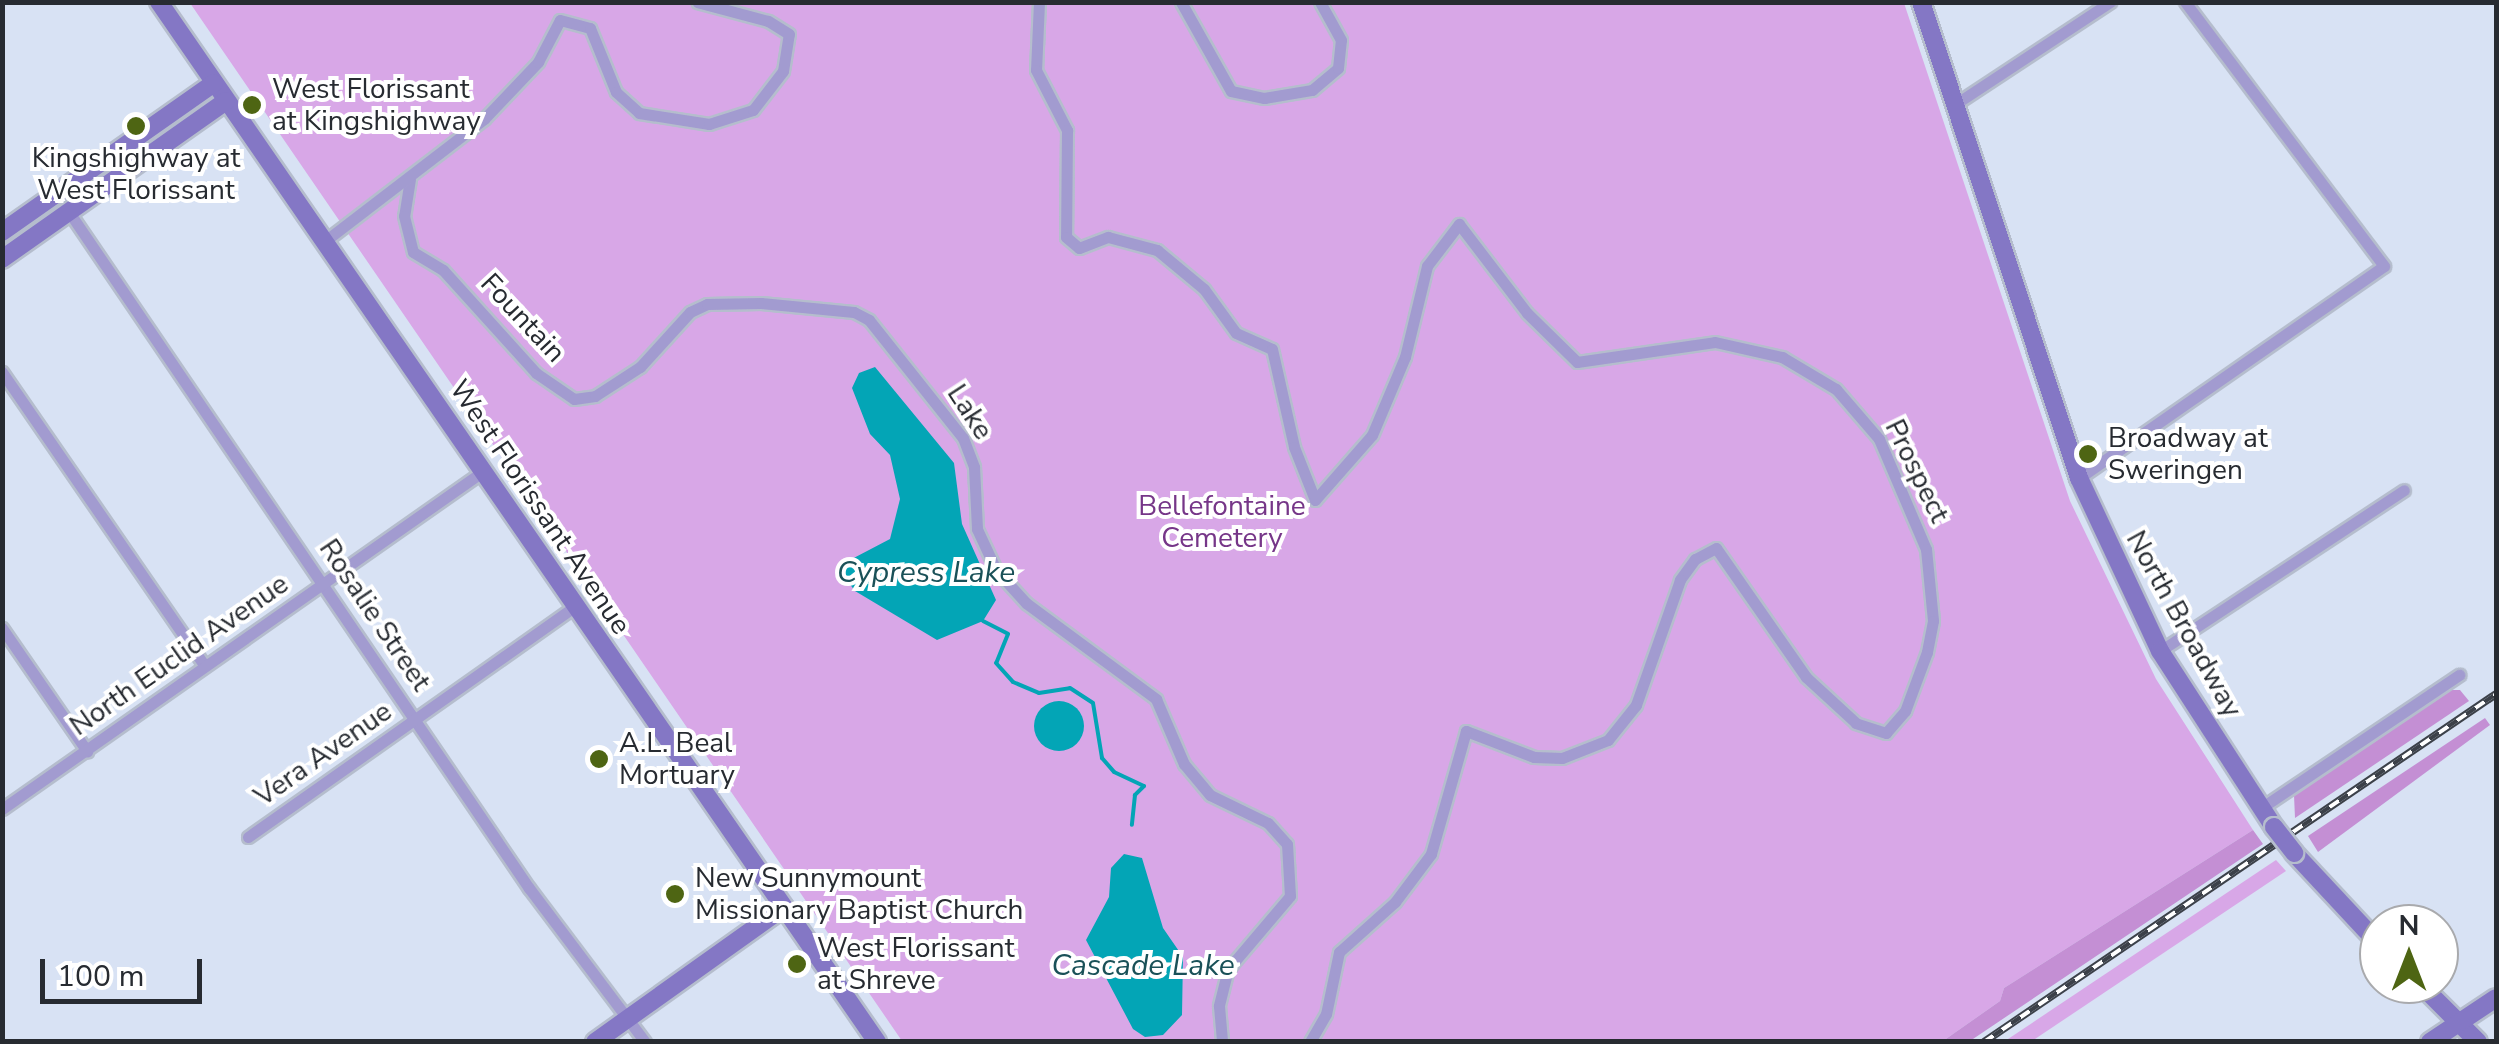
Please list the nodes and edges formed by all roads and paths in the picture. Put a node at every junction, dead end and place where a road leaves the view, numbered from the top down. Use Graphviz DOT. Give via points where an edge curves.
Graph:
graph roads {
  1 [pos="159,2"];
  2 [pos="697,2"];
  3 [pos="1040,2"];
  4 [pos="1180,2"];
  5 [pos="1320,2"];
  6 [pos="1921,2"];
  7 [pos="2110,2"];
  8 [pos="2185,2"];
  9 [pos="214,83"];
  10 [pos="226,101"];
  11 [pos="1954,105"];
  12 [pos="410,178"];
  13 [pos="69,212"];
  14 [pos="2,232"];
  15 [pos="325,241"];
  16 [pos="2,259"];
  17 [pos="663,347"];
  18 [pos="2,372"];
  19 [pos="482,472"];
  20 [pos="2079,478"];
  21 [pos="2404,490"];
  22 [pos="324,583"];
  23 [pos="574,608"];
  24 [pos="2,628"];
  25 [pos="2160,650"];
  26 [pos="205,666"];
  27 [pos="2459,675"];
  28 [pos="416,720"];
  29 [pos="87,751"];
  30 [pos="2261,808"];
  31 [pos="2,809"];
  32 [pos="248,837"];
  33 [pos="784,907"];
  34 [pos="2359,923"];
  35 [pos="2496,998"];
  36 [pos="2440,1004"];
  37 [pos="628,1018"];
  38 [pos="2458,1022"];
  39 [pos="595,1042"];
  40 [pos="645,1042"];
  41 [pos="877,1042"];
  42 [pos="1222,1042"];
  43 [pos="1310,1042"];
  44 [pos="2430,1042"];
  45 [pos="2478,1042"];
  1 -- 9 [label="main road, West Florissant Avenue"];
  2 -- 12 [label="street" via="768,21 789,34 790,52 770,92 730,121 661,121 639,114 616,92 602,42 590,28 566,19 556,24 538,62 514,90"];
  3 -- 43 [label="street, Prospect" via="1036,70 1067,130 1066,237 1079,248 1108,237 1158,250 1204,289 1236,333 1272,349 1294,446 1315,500 1372,435 1405,357 1427,266 1460,224 1527,313 1578,362 1681,344 1751,347 1808,370 1858,410 1909,500 1933,622 1918,683 1894,729 1872,732 1823,694 1716,548 1695,559 1680,580 1636,704 1608,740 1573,755 1534,757 1466,731 1431,854 1395,902 1338,952 1326,1014"];
  4 -- 5 [label="street" via="1226,84 1254,98 1302,93 1329,82 1341,48"];
  6 -- 11 [label="main road, North Broadway"];
  7 -- 11 [label="street"];
  8 -- 20 [label="street" via="2384,266"];
  9 -- 10 [label="main road, West Florissant Avenue"];
  9 -- 14 [label="main road"];
  10 -- 13 [label="main road"];
  10 -- 15 [label="main road, West Florissant Avenue"];
  11 -- 20 [label="main road, North Broadway"];
  12 -- 15 [label="street"];
  12 -- 17 [label="street, Fountain" via="404,216 413,252 456,282 507,343 562,393 596,396"];
  13 -- 16 [label="main road"];
  13 -- 22 [label="street, Rosalie Street"];
  15 -- 19 [label="main road, West Florissant Avenue"];
  17 -- 42 [label="street, Lake" via="690,312 706,304 862,314 963,438 974,468 977,529 996,570 1026,602 1156,699 1196,780 1281,833 1292,861 1282,913 1228,968"];
  18 -- 26 [label="street"];
  19 -- 22 [label="street, North Euclid Avenue"];
  19 -- 23 [label="main road, West Florissant Avenue"];
  20 -- 25 [label="main road, North Broadway"];
  21 -- 25 [label="street"];
  22 -- 26 [label="street, North Euclid Avenue"];
  22 -- 28 [label="street, Rosalie Street"];
  23 -- 28 [label="street, Vera Avenue"];
  23 -- 33 [label="main road, West Florissant Avenue"];
  24 -- 29 [label="street"];
  25 -- 30 [label="main road, North Broadway"];
  26 -- 29 [label="street, North Euclid Avenue"];
  27 -- 30 [label="street"];
  28 -- 32 [label="street, Vera Avenue"];
  28 -- 37 [label="street, Rosalie Street" via="529,888"];
  29 -- 31 [label="street, North Euclid Avenue"];
  30 -- 34 [label="main road, North Broadway, bridge"];
  33 -- 37 [label="main road"];
  33 -- 41 [label="main road, West Florissant Avenue"];
  35 -- 38 [label="main road"];
  36 -- 38 [label="main road"];
  37 -- 39 [label="main road"];
  37 -- 40 [label="street, Rosalie Street"];
  38 -- 44 [label="main road"];
  38 -- 45 [label="main road"];
}
